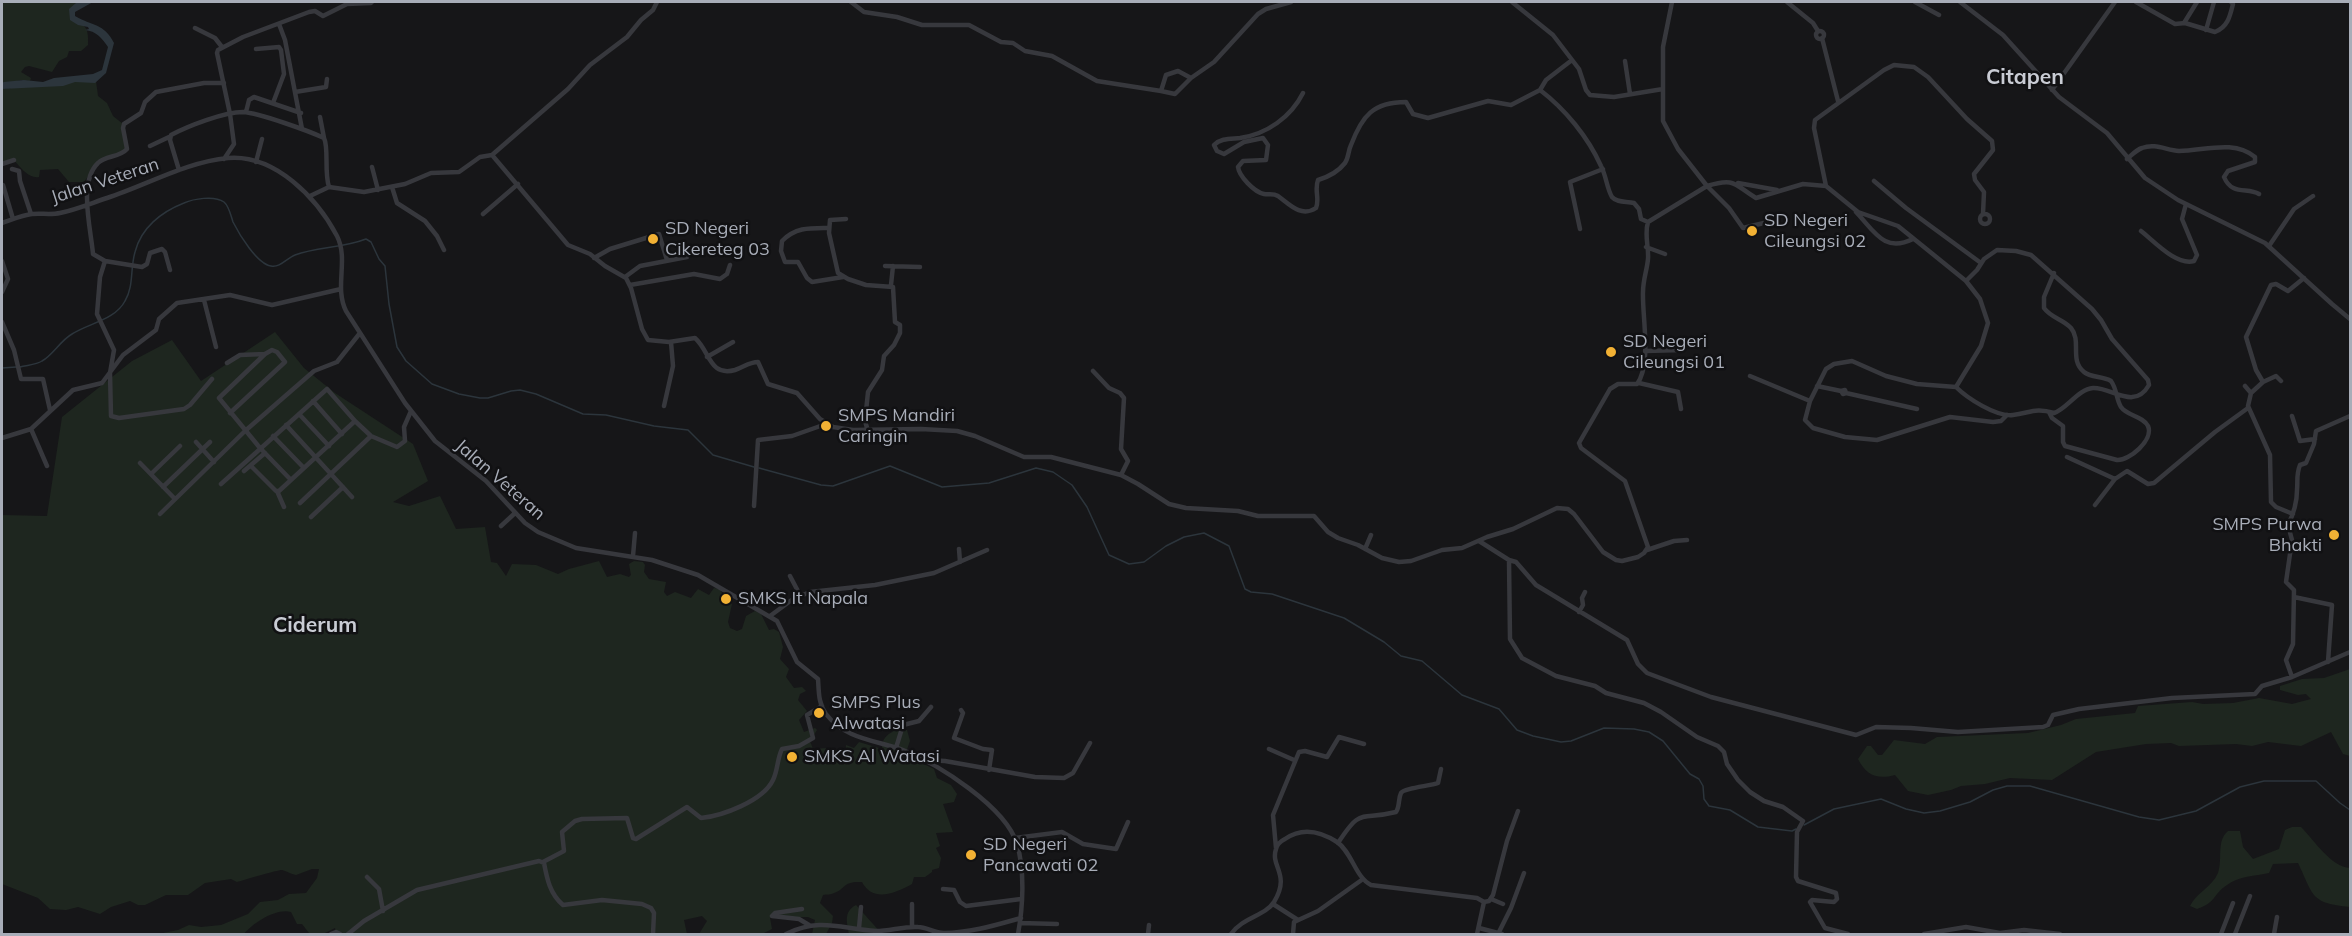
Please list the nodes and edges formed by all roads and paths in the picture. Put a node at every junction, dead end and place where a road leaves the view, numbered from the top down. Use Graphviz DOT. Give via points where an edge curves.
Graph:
graph roads {
  1 [pos="372,2"];
  2 [pos="657,2"];
  3 [pos="851,2"];
  4 [pos="1291,2"];
  5 [pos="1512,2"];
  6 [pos="1672,2"];
  7 [pos="1787,2"];
  8 [pos="1915,2"];
  9 [pos="1960,2"];
  10 [pos="2115,2"];
  11 [pos="2136,2"];
  12 [pos="2197,2"];
  13 [pos="2214,2"];
  14 [pos="2231,2"];
  15 [pos="1940,15"];
  16 [pos="2184,23"];
  17 [pos="279,24"];
  18 [pos="195,28"];
  19 [pos="2206,30"];
  20 [pos="222,47"];
  21 [pos="256,49"];
  22 [pos="1572,60"];
  23 [pos="1625,61"];
  24 [pos="1191,78"];
  25 [pos="327,80"];
  26 [pos="224,83"];
  27 [pos="1664,89"];
  28 [pos="1540,90"];
  29 [pos="2052,90"];
  30 [pos="1161,91"];
  31 [pos="295,92"];
  32 [pos="1303,93"];
  33 [pos="1630,94"];
  34 [pos="1838,101"];
  35 [pos="273,103"];
  36 [pos="246,112"];
  37 [pos="301,113"];
  38 [pos="230,114"];
  39 [pos="320,117"];
  40 [pos="302,129"];
  41 [pos="170,137"];
  42 [pos="324,138"];
  43 [pos="262,139"];
  44 [pos="150,146"];
  45 [pos="492,155"];
  46 [pos="224,159"];
  47 [pos="2127,159"];
  48 [pos="14,160"];
  49 [pos="256,162"];
  50 [pos="2,164"];
  51 [pos="372,167"];
  52 [pos="12,169"];
  53 [pos="1603,169"];
  54 [pos="179,170"];
  55 [pos="1875,181"];
  56 [pos="1736,183"];
  57 [pos="518,184"];
  58 [pos="3,185"];
  59 [pos="1707,186"];
  60 [pos="1826,186"];
  61 [pos="328,187"];
  62 [pos="392,187"];
  63 [pos="378,190"];
  64 [pos="1779,191"];
  65 [pos="2259,194"];
  66 [pos="310,196"];
  67 [pos="2313,196"];
  68 [pos="88,203"];
  69 [pos="2186,204"];
  70 [pos="1852,208"];
  71 [pos="31,214"];
  72 [pos="483,214"];
  73 [pos="1983,214"];
  74 [pos="13,219"];
  75 [pos="846,219"];
  76 [pos="1772,221"];
  77 [pos="1648,222"];
  78 [pos="2,223"];
  79 [pos="828,228"];
  80 [pos="1580,229"];
  81 [pos="2141,231"];
  82 [pos="1913,239"];
  83 [pos="1646,246"];
  84 [pos="2269,246"];
  85 [pos="444,250"];
  86 [pos="1665,254"];
  87 [pos="687,257"];
  88 [pos="594,258"];
  89 [pos="667,260"];
  90 [pos="2,261"];
  91 [pos="105,261"];
  92 [pos="1981,263"];
  93 [pos="730,265"];
  94 [pos="885,266"];
  95 [pos="893,266"];
  96 [pos="920,267"];
  97 [pos="170,270"];
  98 [pos="2054,273"];
  99 [pos="625,277"];
  100 [pos="843,277"];
  101 [pos="2304,278"];
  102 [pos="1966,281"];
  103 [pos="630,285"];
  104 [pos="891,285"];
  105 [pos="340,289"];
  106 [pos="2,292"];
  107 [pos="204,300"];
  108 [pos="2350,319"];
  109 [pos="2,322"];
  110 [pos="360,333"];
  111 [pos="671,342"];
  112 [pos="733,342"];
  113 [pos="216,347"];
  114 [pos="1683,350"];
  115 [pos="1645,351"];
  116 [pos="265,354"];
  117 [pos="707,357"];
  118 [pos="227,363"];
  119 [pos="1092,371"];
  120 [pos="110,373"];
  121 [pos="1750,376"];
  122 [pos="212,379"];
  123 [pos="2281,381"];
  124 [pos="1638,382"];
  125 [pos="2263,382"];
  126 [pos="1817,386"];
  127 [pos="2245,386"];
  128 [pos="1956,387"];
  129 [pos="2252,393"];
  130 [pos="2118,396"];
  131 [pos="313,401"];
  132 [pos="1810,401"];
  133 [pos="664,406"];
  134 [pos="2248,408"];
  135 [pos="1681,409"];
  136 [pos="1917,409"];
  137 [pos="50,410"];
  138 [pos="2049,412"];
  139 [pos="230,413"];
  140 [pos="413,413"];
  141 [pos="298,414"];
  142 [pos="2007,415"];
  143 [pos="2292,416"];
  144 [pos="2350,416"];
  145 [pos="355,421"];
  146 [pos="826,424"];
  147 [pos="286,425"];
  148 [pos="31,429"];
  149 [pos="245,431"];
  150 [pos="868,431"];
  151 [pos="342,434"];
  152 [pos="273,436"];
  153 [pos="371,436"];
  154 [pos="2,438"];
  155 [pos="2315,439"];
  156 [pos="196,442"];
  157 [pos="210,442"];
  158 [pos="180,446"];
  159 [pos="329,446"];
  160 [pos="260,448"];
  161 [pos="203,449"];
  162 [pos="265,453"];
  163 [pos="316,457"];
  164 [pos="2067,457"];
  165 [pos="214,462"];
  166 [pos="140,463"];
  167 [pos="47,466"];
  168 [pos="251,466"];
  169 [pos="304,468"];
  170 [pos="244,471"];
  171 [pos="150,474"];
  172 [pos="331,474"];
  173 [pos="1121,475"];
  174 [pos="2115,479"];
  175 [pos="291,480"];
  176 [pos="220,484"];
  177 [pos="163,487"];
  178 [pos="343,487"];
  179 [pos="277,491"];
  180 [pos="352,497"];
  181 [pos="175,499"];
  182 [pos="300,503"];
  183 [pos="2095,505"];
  184 [pos="754,506"];
  185 [pos="284,507"];
  186 [pos="160,514"];
  187 [pos="514,514"];
  188 [pos="2293,514"];
  189 [pos="312,517"];
  190 [pos="501,526"];
  191 [pos="635,533"];
  192 [pos="1371,534"];
  193 [pos="1687,540"];
  194 [pos="1479,541"];
  195 [pos="959,549"];
  196 [pos="1365,549"];
  197 [pos="987,550"];
  198 [pos="1647,550"];
  199 [pos="633,556"];
  200 [pos="1509,560"];
  201 [pos="960,562"];
  202 [pos="790,576"];
  203 [pos="1585,592"];
  204 [pos="800,595"];
  205 [pos="2294,597"];
  206 [pos="1579,612"];
  207 [pos="770,616"];
  208 [pos="2350,652"];
  209 [pos="2328,662"];
  210 [pos="2292,677"];
  211 [pos="822,706"];
  212 [pos="931,707"];
  213 [pos="962,710"];
  214 [pos="1090,743"];
  215 [pos="1364,744"];
  216 [pos="896,748"];
  217 [pos="1269,749"];
  218 [pos="924,760"];
  219 [pos="1294,760"];
  220 [pos="1441,769"];
  221 [pos="989,770"];
  222 [pos="1518,811"];
  223 [pos="1128,822"];
  224 [pos="1014,838"];
  225 [pos="1338,843"];
  226 [pos="1276,848"];
  227 [pos="543,862"];
  228 [pos="1524,873"];
  229 [pos="367,877"];
  230 [pos="1363,879"];
  231 [pos="943,890"];
  232 [pos="2250,896"];
  233 [pos="1021,899"];
  234 [pos="1491,899"];
  235 [pos="1484,902"];
  236 [pos="2233,903"];
  237 [pos="912,904"];
  238 [pos="1273,904"];
  239 [pos="1503,904"];
  240 [pos="861,908"];
  241 [pos="802,909"];
  242 [pos="383,911"];
  243 [pos="2277,916"];
  244 [pos="1020,920"];
  245 [pos="1298,920"];
  246 [pos="1057,924"];
  247 [pos="809,925"];
  248 [pos="1149,925"];
  249 [pos="842,927"];
  250 [pos="912,927"];
  251 [pos="859,928"];
  252 [pos="1479,928"];
  253 [pos="331,934"];
  254 [pos="340,934"];
  255 [pos="348,934"];
  256 [pos="653,934"];
  257 [pos="786,934"];
  258 [pos="845,934"];
  259 [pos="1018,934"];
  260 [pos="1148,934"];
  261 [pos="1231,934"];
  262 [pos="1293,934"];
  263 [pos="1477,934"];
  264 [pos="1500,934"];
  265 [pos="1848,934"];
  266 [pos="1924,934"];
  267 [pos="2060,934"];
  268 [pos="2221,934"];
  269 [pos="2235,934"];
  270 [pos="2274,934"];
  1 -- 17 [label="street" via="347,4 323,16 313,11"];
  2 -- 45 [label="street" via="627,37 590,65"];
  3 -- 30 [label="street" via="864,12 897,16 922,25 969,25 1000,42 1052,56 1097,81"];
  4 -- 24 [label="street" via="1258,14 1214,63"];
  5 -- 22 [label="street" via="1550,32"];
  6 -- 27 [label="street" via="1663,47"];
  7 -- 34 [label="street" via="1824,34"];
  8 -- 15 [label="street"];
  9 -- 29 [label="street" via="2003,35"];
  10 -- 29 [label="street"];
  11 -- 16 [label="street" via="2175,24"];
  12 -- 16 [label="street"];
  13 -- 19 [label="street"];
  14 -- 19 [label="street" via="2231,15 2224,27 2215,32"];
  16 -- 19 [label="street"];
  17 -- 20 [label="street"];
  17 -- 31 [label="street"];
  18 -- 20 [label="street" via="215,38"];
  20 -- 26 [label="street" via="217,53"];
  21 -- 35 [label="street" via="279,46 281,50 284,74"];
  22 -- 28 [label="street" via="1546,80"];
  22 -- 33 [label="street" via="1590,95"];
  23 -- 33 [label="street"];
  24 -- 30 [label="street" via="1175,94"];
  24 -- 30 [label="street" via="1178,71 1170,73 1164,78"];
  25 -- 31 [label="street" via="326,87"];
  26 -- 38 [label="street"];
  26 -- 68 [label="street" via="167,89 148,98 141,113 124,124 127,149 101,160 92,171"];
  27 -- 33 [label="street"];
  27 -- 59 [label="street" via="1666,129"];
  28 -- 32 [label="street" via="1511,105 1483,102 1428,118 1413,114 1406,102 1372,109 1357,131 1344,164 1329,177 1318,180 1318,204 1307,212 1289,207 1274,194 1260,192 1241,177 1239,167 1243,161 1262,161 1267,157 1268,145 1263,138 1244,142 1224,154 1214,145 1277,124 1290,115"];
  28 -- 53 [label="street" via="1569,118"];
  29 -- 47 [label="street" via="2107,133"];
  31 -- 37 [label="street"];
  34 -- 60 [label="street" via="1817,116 1814,124"];
  34 -- 73 [label="street" via="1894,65 1914,67 1928,77 1994,143 1974,174 1984,192"];
  35 -- 36 [label="street" via="254,97"];
  35 -- 37 [label="street"];
  36 -- 38 [label="street"];
  36 -- 40 [label="street"];
  37 -- 40 [label="street"];
  38 -- 41 [label="street"];
  38 -- 46 [label="street" via="234,144"];
  39 -- 42 [label="street"];
  40 -- 42 [label="street"];
  41 -- 44 [label="street"];
  41 -- 54 [label="street"];
  42 -- 61 [label="street"];
  43 -- 49 [label="street"];
  45 -- 57 [label="street"];
  45 -- 62 [label="street" via="480,157 459,172 431,173"];
  46 -- 49 [label="street, Jalan Veteran"];
  46 -- 54 [label="street, Jalan Veteran"];
  47 -- 65 [label="street" via="2152,146 2246,151 2255,157 2255,162 2228,171 2224,177 2232,187"];
  47 -- 69 [label="street" via="2145,178"];
  48 -- 50 [label="street"];
  49 -- 66 [label="street, Jalan Veteran" via="291,178"];
  51 -- 63 [label="street"];
  52 -- 71 [label="street" via="19,171"];
  53 -- 77 [label="street" via="1613,197 1634,203 1641,219"];
  53 -- 80 [label="street" via="1570,182"];
  54 -- 68 [label="street, Jalan Veteran"];
  55 -- 92 [label="street"];
  56 -- 59 [label="street"];
  56 -- 64 [label="street"];
  56 -- 64 [label="street" via="1756,198"];
  57 -- 72 [label="street"];
  57 -- 88 [label="street" via="568,245"];
  58 -- 74 [label="street"];
  59 -- 76 [label="street" via="1743,228"];
  59 -- 77 [label="street"];
  60 -- 64 [label="street" via="1803,184"];
  60 -- 70 [label="street"];
  61 -- 63 [label="street" via="356,192"];
  61 -- 66 [label="street"];
  62 -- 63 [label="street"];
  62 -- 85 [label="street" via="397,203 425,221"];
  66 -- 105 [label="street, Jalan Veteran" via="341,245"];
  67 -- 84 [label="street" via="2294,209"];
  68 -- 71 [label="street, Jalan Veteran" via="58,213"];
  68 -- 91 [label="street" via="93,254"];
  69 -- 81 [label="street" via="2182,219 2197,255 2194,261 2183,261"];
  69 -- 84 [label="street"];
  70 -- 82 [label="street" via="1898,226"];
  70 -- 82 [label="street" via="1891,244"];
  71 -- 74 [label="street, Jalan Veteran"];
  74 -- 78 [label="street, Jalan Veteran"];
  75 -- 79 [label="street" via="830,220"];
  77 -- 83 [label="street"];
  79 -- 100 [label="street" via="836,270"];
  79 -- 100 [label="street" via="796,231 782,241 781,251 785,262 798,262 812,282"];
  82 -- 102 [label="street"];
  83 -- 86 [label="street"];
  83 -- 115 [label="street"];
  84 -- 101 [label="street"];
  87 -- 89 [label="street"];
  88 -- 89 [label="street" via="659,234"];
  88 -- 99 [label="street"];
  89 -- 99 [label="street" via="640,266"];
  90 -- 106 [label="street" via="8,279"];
  91 -- 97 [label="street" via="142,267 150,253 162,249"];
  91 -- 120 [label="street" via="97,314 114,350"];
  92 -- 98 [label="street" via="1997,250 2016,251 2031,255"];
  92 -- 102 [label="street"];
  93 -- 103 [label="street" via="720,279 694,274"];
  94 -- 95 [label="street"];
  95 -- 96 [label="street"];
  95 -- 104 [label="street"];
  98 -- 130 [label="street" via="2044,297 2044,308 2072,330 2081,369 2111,381"];
  98 -- 130 [label="street" via="2092,309 2148,380 2147,389 2139,395"];
  99 -- 103 [label="street"];
  100 -- 104 [label="street" via="866,285"];
  101 -- 108 [label="street"];
  101 -- 125 [label="street" via="2288,291 2271,285 2247,334"];
  102 -- 128 [label="street" via="1980,298 1988,323 1981,346"];
  103 -- 111 [label="street" via="646,338 651,342"];
  104 -- 150 [label="street" via="894,322 900,331 868,392"];
  105 -- 107 [label="street" via="272,305 235,295"];
  105 -- 110 [label="street, Jalan Veteran" via="343,304"];
  107 -- 113 [label="street"];
  107 -- 120 [label="street" via="173,305 159,319 156,330 123,355"];
  109 -- 137 [label="street" via="21,379 43,379"];
  110 -- 140 [label="street, Jalan Veteran"];
  110 -- 149 [label="street" via="337,362 317,369"];
  111 -- 117 [label="street" via="695,338"];
  111 -- 133 [label="street" via="672,366"];
  112 -- 117 [label="street"];
  114 -- 115 [label="street"];
  115 -- 124 [label="street"];
  116 -- 118 [label="street" via="240,355"];
  116 -- 139 [label="street" via="220,396"];
  116 -- 139 [label="street" via="277,352 284,363"];
  117 -- 146 [label="street" via="720,370 735,370 758,362 768,384 796,393"];
  119 -- 173 [label="street" via="1125,398 1121,448 1128,461"];
  120 -- 122 [label="street" via="111,416 119,418 184,409"];
  120 -- 137 [label="street" via="100,385 75,388"];
  121 -- 132 [label="street"];
  123 -- 125 [label="street" via="2276,376"];
  124 -- 135 [label="street" via="1678,392"];
  124 -- 198 [label="street" via="1610,388 1579,443 1625,481 1647,540"];
  125 -- 129 [label="street"];
  126 -- 128 [label="street" via="1826,369 1852,361 1917,384"];
  126 -- 132 [label="street"];
  126 -- 136 [label="street"];
  127 -- 129 [label="street"];
  128 -- 142 [label="street" via="1971,401"];
  129 -- 134 [label="street"];
  130 -- 138 [label="street" via="2093,388 2056,413"];
  130 -- 138 [label="street" via="2122,407 2145,422 2149,430 2132,456 2121,460 2065,446 2063,426"];
  131 -- 141 [label="street"];
  131 -- 145 [label="street" via="327,389"];
  131 -- 151 [label="street"];
  132 -- 142 [label="street" via="1805,420 1809,426 1845,437 1877,440 1950,417 1993,422"];
  134 -- 174 [label="street" via="2154,483 2148,484 2127,471"];
  134 -- 188 [label="street" via="2270,454 2271,502"];
  137 -- 148 [label="street"];
  138 -- 142 [label="street" via="2037,409"];
  139 -- 149 [label="street"];
  140 -- 153 [label="street" via="406,421 402,446"];
  140 -- 187 [label="street, Jalan Veteran" via="438,444 486,481"];
  141 -- 147 [label="street"];
  141 -- 159 [label="street"];
  143 -- 155 [label="street" via="2300,441"];
  144 -- 155 [label="street" via="2318,429"];
  145 -- 151 [label="street"];
  145 -- 153 [label="street"];
  146 -- 150 [label="street"];
  146 -- 184 [label="street" via="792,436 759,438"];
  147 -- 152 [label="street"];
  147 -- 163 [label="street"];
  148 -- 154 [label="street"];
  148 -- 167 [label="street"];
  149 -- 160 [label="street"];
  149 -- 165 [label="street"];
  150 -- 173 [label="street" via="957,432 1024,457 1051,457"];
  151 -- 159 [label="street"];
  152 -- 160 [label="street"];
  152 -- 169 [label="street"];
  153 -- 172 [label="street"];
  155 -- 188 [label="street" via="2306,463 2300,465 2297,473"];
  156 -- 161 [label="street"];
  157 -- 161 [label="street"];
  158 -- 171 [label="street"];
  159 -- 163 [label="street"];
  160 -- 162 [label="street"];
  160 -- 176 [label="street"];
  161 -- 165 [label="street"];
  161 -- 177 [label="street"];
  162 -- 168 [label="street"];
  162 -- 175 [label="street"];
  163 -- 169 [label="street"];
  163 -- 172 [label="street"];
  164 -- 174 [label="street"];
  165 -- 181 [label="street"];
  166 -- 171 [label="street"];
  168 -- 170 [label="street"];
  168 -- 179 [label="street"];
  169 -- 175 [label="street"];
  171 -- 177 [label="street"];
  172 -- 178 [label="street"];
  172 -- 182 [label="street"];
  173 -- 196 [label="street" via="1169,504 1258,516 1314,516 1333,535"];
  174 -- 183 [label="street"];
  175 -- 179 [label="street"];
  177 -- 181 [label="street"];
  178 -- 180 [label="street"];
  178 -- 189 [label="street"];
  179 -- 185 [label="street"];
  181 -- 186 [label="street"];
  187 -- 190 [label="street"];
  187 -- 199 [label="street, Jalan Veteran" via="538,532 569,546"];
  188 -- 205 [label="street" via="2288,525 2292,540 2286,582 2294,587"];
  191 -- 199 [label="street"];
  192 -- 196 [label="street"];
  193 -- 198 [label="street"];
  194 -- 196 [label="street" via="1405,562 1387,560"];
  194 -- 198 [label="street" via="1562,508 1574,514 1609,556 1622,561"];
  194 -- 200 [label="street"];
  195 -- 201 [label="street"];
  197 -- 201 [label="street"];
  199 -- 207 [label="street, Jalan Veteran" via="698,575"];
  200 -- 206 [label="street" via="1516,562 1536,585"];
  200 -- 265 [label="street" via="1510,639 1522,658 1556,676 1644,702 1696,737 1718,746 1739,782 1750,792 1784,807 1803,821 1797,832 1796,878 1836,893 1834,902 1810,902 1825,928"];
  201 -- 204 [label="street" via="934,573"];
  202 -- 204 [label="street"];
  203 -- 206 [label="street"];
  204 -- 207 [label="street"];
  205 -- 209 [label="street" via="2332,605"];
  205 -- 210 [label="street" via="2293,644 2286,660"];
  206 -- 210 [label="street" via="1629,642 1638,664 1647,673 1711,697 1856,735 1876,728 1958,732 2045,727 2053,716 2072,711 2172,698 2254,694 2262,686"];
  207 -- 211 [label="street, Jalan Veteran" via="779,624 797,662 819,679"];
  208 -- 209 [label="street"];
  209 -- 210 [label="street"];
  211 -- 216 [label="street" via="828,716 855,736"];
  211 -- 227 [label="street" via="807,715 813,738 782,749 771,785 730,812 701,818 685,808 636,838 627,818 578,819 562,832 564,851"];
  212 -- 216 [label="street" via="919,722 903,725"];
  213 -- 221 [label="street" via="954,738 992,750"];
  214 -- 221 [label="street" via="1067,777"];
  215 -- 219 [label="street" via="1339,737 1327,757 1301,751"];
  216 -- 218 [label="street"];
  217 -- 219 [label="street"];
  218 -- 221 [label="street"];
  218 -- 224 [label="street" via="970,790 996,813"];
  219 -- 226 [label="street" via="1273,815"];
  220 -- 225 [label="street" via="1438,783 1405,789 1396,812 1360,816"];
  222 -- 234 [label="street"];
  223 -- 224 [label="street" via="1116,849 1083,844 1062,832"];
  224 -- 233 [label="street"];
  225 -- 226 [label="street" via="1305,831 1290,835"];
  225 -- 230 [label="street"];
  226 -- 238 [label="street" via="1282,882"];
  227 -- 242 [label="street" via="431,885"];
  227 -- 256 [label="street" via="550,888 563,905 602,900 642,904 654,913"];
  228 -- 264 [label="street"];
  229 -- 242 [label="street" via="379,889"];
  230 -- 235 [label="street" via="1376,886"];
  230 -- 245 [label="street" via="1324,908"];
  231 -- 233 [label="street" via="954,890 966,906"];
  232 -- 269 [label="street"];
  233 -- 244 [label="street"];
  234 -- 235 [label="street"];
  234 -- 239 [label="street"];
  235 -- 252 [label="street"];
  236 -- 268 [label="street"];
  237 -- 250 [label="street"];
  238 -- 245 [label="street"];
  238 -- 261 [label="street" via="1237,925"];
  240 -- 251 [label="street"];
  241 -- 247 [label="street" via="772,916 799,919"];
  242 -- 255 [label="street"];
  243 -- 270 [label="street"];
  244 -- 246 [label="street"];
  244 -- 250 [label="street" via="946,933"];
  244 -- 259 [label="street"];
  245 -- 262 [label="street" via="1294,922"];
  247 -- 249 [label="street"];
  247 -- 257 [label="street"];
  248 -- 260 [label="street"];
  249 -- 251 [label="street"];
  249 -- 258 [label="street"];
  250 -- 251 [label="street" via="879,931"];
  252 -- 263 [label="street"];
  252 -- 264 [label="street"];
  253 -- 254 [label="street"];
  266 -- 267 [label="street" via="1966,927 2000,933 2024,930"];
}
